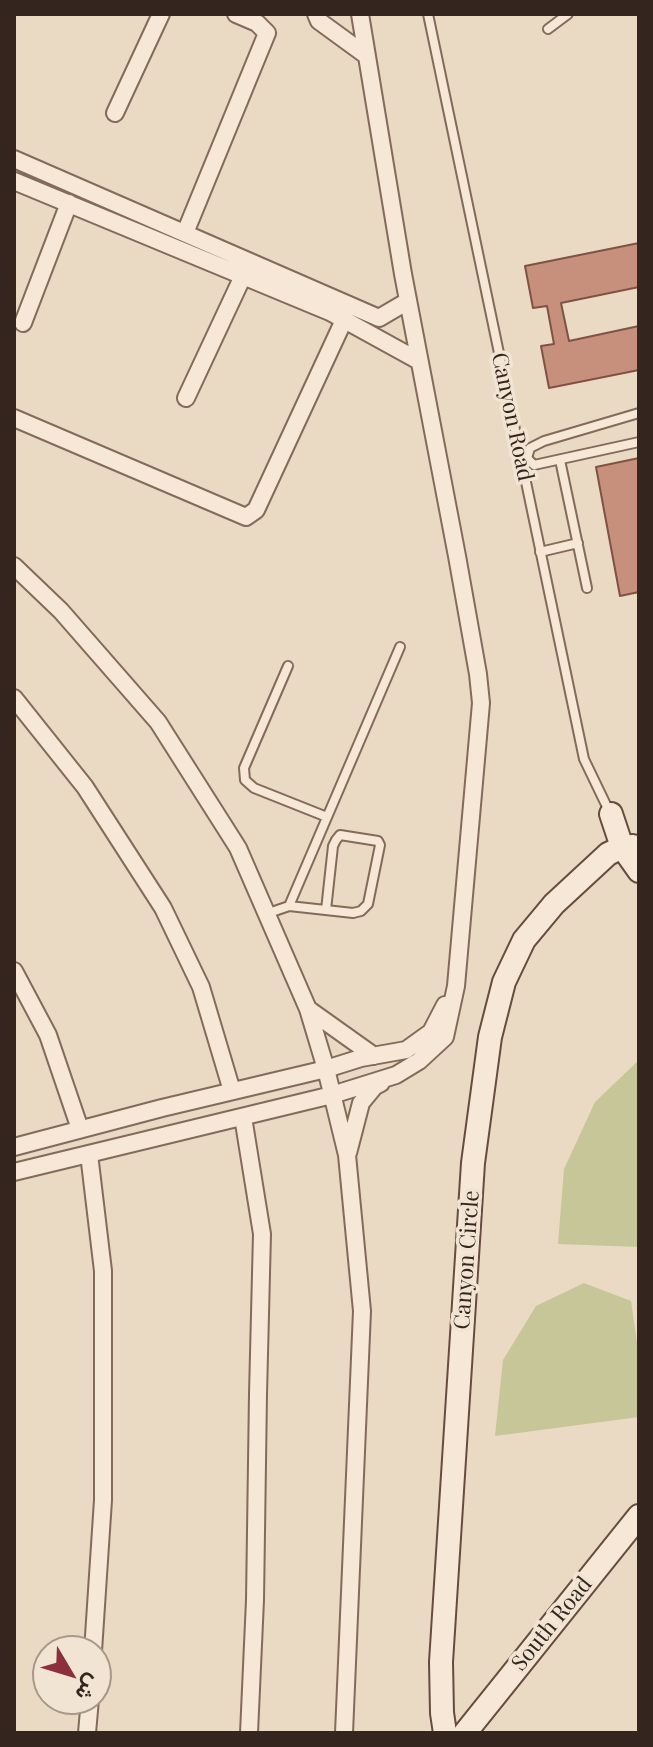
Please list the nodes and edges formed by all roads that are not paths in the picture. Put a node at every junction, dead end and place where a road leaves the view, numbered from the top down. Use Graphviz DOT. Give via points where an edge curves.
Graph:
graph roads {
  1 [pos="161,14"];
  2 [pos="236,14"];
  3 [pos="316,14"];
  4 [pos="360,14"];
  5 [pos="428,14"];
  6 [pos="568,14"];
  7 [pos="548,29"];
  8 [pos="367,56"];
  9 [pos="115,113"];
  10 [pos="14,159"];
  11 [pos="14,181"];
  12 [pos="69,203"];
  13 [pos="185,233"];
  14 [pos="243,276"];
  15 [pos="408,301"];
  16 [pos="344,320"];
  17 [pos="23,323"];
  18 [pos="419,361"];
  19 [pos="186,398"];
  20 [pos="639,413"];
  21 [pos="14,418"];
  22 [pos="639,442"];
  23 [pos="530,448"];
  24 [pos="519,451"];
  25 [pos="560,460"];
  26 [pos="534,465"];
  27 [pos="523,468"];
  28 [pos="578,543"];
  29 [pos="540,552"];
  30 [pos="14,566"];
  31 [pos="587,588"];
  32 [pos="400,647"];
  33 [pos="288,666"];
  34 [pos="14,698"];
  35 [pos="611,814"];
  36 [pos="327,817"];
  37 [pos="633,847"];
  38 [pos="639,871"];
  39 [pos="289,906"];
  40 [pos="326,910"];
  41 [pos="266,914"];
  42 [pos="14,971"];
  43 [pos="456,986"];
  44 [pos="308,1009"];
  45 [pos="374,1056"];
  46 [pos="326,1069"];
  47 [pos="396,1075"];
  48 [pos="232,1091"];
  49 [pos="332,1095"];
  50 [pos="243,1117"];
  51 [pos="80,1129"];
  52 [pos="14,1147"];
  53 [pos="89,1154"];
  54 [pos="347,1155"];
  55 [pos="14,1172"];
  56 [pos="639,1516"];
  57 [pos="94,1635"];
  58 [pos="249,1733"];
  59 [pos="344,1733"];
  60 [pos="445,1733"];
  61 [pos="465,1733"];
  1 -- 9 [label="street"];
  2 -- 13 [label="street" via="267,33"];
  3 -- 8 [label="street"];
  4 -- 8 [label="street"];
  5 -- 24 [label="lane, Canyon Road"];
  6 -- 7 [label="lane"];
  8 -- 15 [label="street"];
  10 -- 13 [label="street"];
  11 -- 12 [label="street"];
  12 -- 14 [label="street"];
  12 -- 17 [label="street"];
  13 -- 15 [label="street" via="379,318"];
  14 -- 16 [label="street"];
  14 -- 19 [label="street"];
  15 -- 18 [label="street"];
  16 -- 18 [label="street"];
  16 -- 21 [label="street" via="256,510 246,517"];
  18 -- 43 [label="street" via="481,703"];
  20 -- 23 [label="lane"];
  22 -- 25 [label="lane"];
  23 -- 24 [label="lane"];
  23 -- 26 [label="lane" via="527,458"];
  24 -- 27 [label="lane, Canyon Road"];
  25 -- 26 [label="lane"];
  25 -- 28 [label="lane"];
  26 -- 27 [label="lane"];
  27 -- 29 [label="lane, Canyon Road"];
  28 -- 29 [label="lane"];
  28 -- 31 [label="lane"];
  29 -- 35 [label="lane, Canyon Road" via="584,759"];
  30 -- 41 [label="street" via="61,611 158,722 238,848"];
  32 -- 36 [label="lane"];
  33 -- 36 [label="lane" via="244,768 245,780"];
  34 -- 48 [label="street" via="85,787 163,908 201,987"];
  35 -- 37 [label="main road, Canyon Road"];
  36 -- 39 [label="lane"];
  37 -- 38 [label="main road, Canyon Road"];
  37 -- 60 [label="main road, Canyon Circle" via="608,854 524,940 504,982 490,1037 473,1163 441,1662"];
  39 -- 40 [label="lane"];
  39 -- 41 [label="lane"];
  40 -- 40 [label="lane" via="336,840 340,835 378,841 368,904 353,913"];
  41 -- 44 [label="street"];
  42 -- 51 [label="street" via="48,1035"];
  43 -- 45 [label="street" via="431,1032 406,1050"];
  43 -- 47 [label="street" via="445,1037"];
  44 -- 45 [label="street"];
  44 -- 46 [label="street"];
  45 -- 46 [label="street"];
  46 -- 48 [label="street"];
  46 -- 49 [label="street"];
  47 -- 49 [label="street"];
  47 -- 54 [label="street" via="375,1086 361,1103"];
  48 -- 51 [label="street"];
  49 -- 50 [label="street"];
  49 -- 54 [label="street"];
  50 -- 53 [label="street"];
  50 -- 58 [label="street" via="262,1234"];
  51 -- 52 [label="street"];
  53 -- 55 [label="street"];
  53 -- 57 [label="street" via="103,1271 103,1500"];
  54 -- 59 [label="street" via="362,1311"];
  56 -- 61 [label="main road, South Road"];
}
